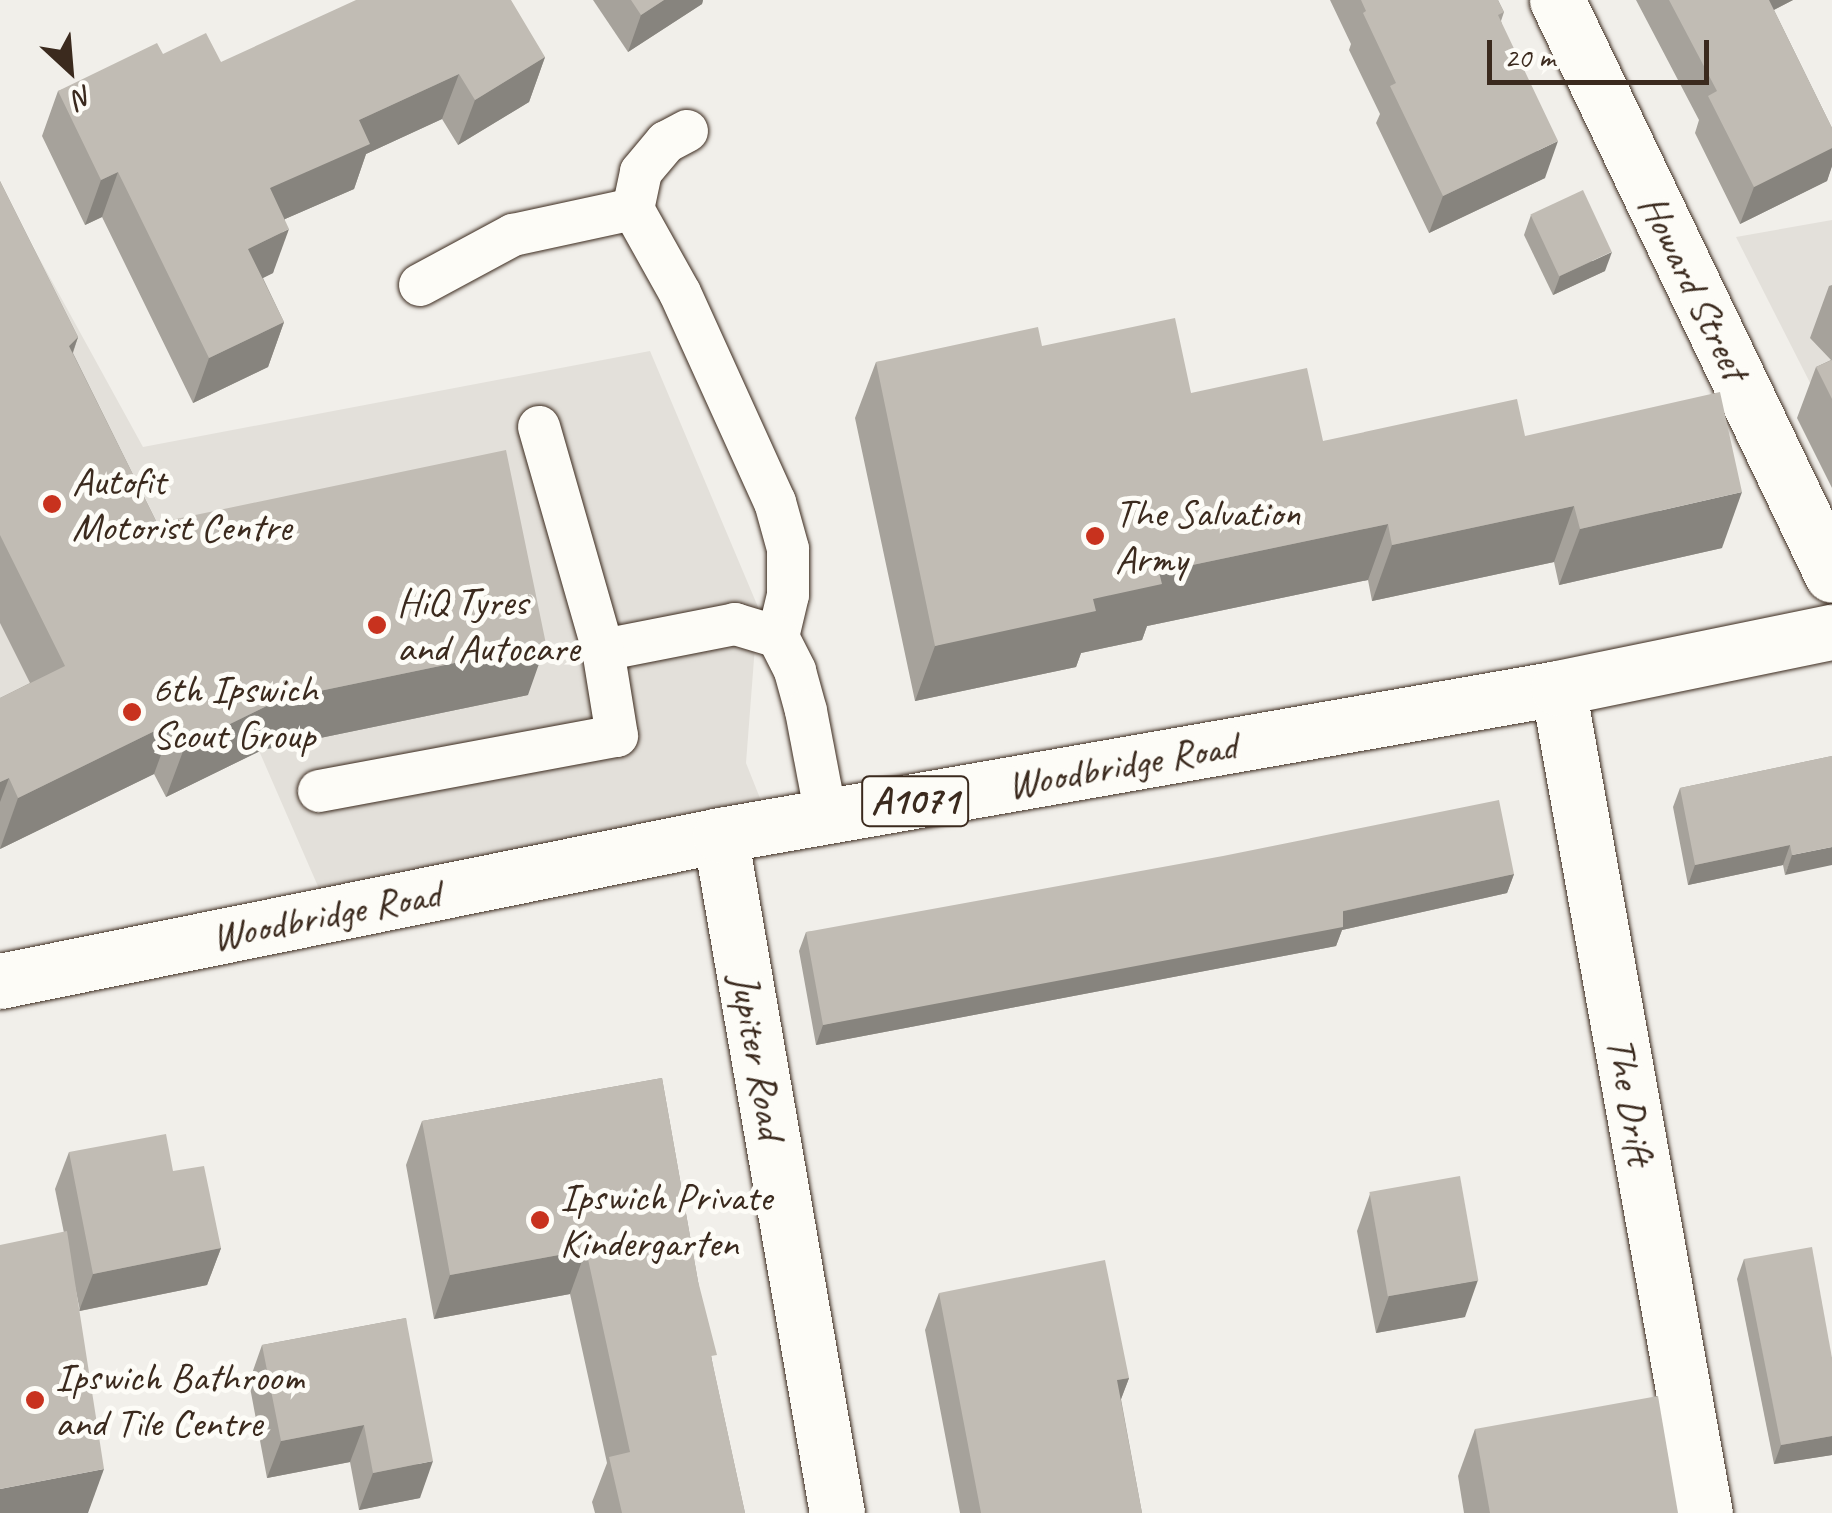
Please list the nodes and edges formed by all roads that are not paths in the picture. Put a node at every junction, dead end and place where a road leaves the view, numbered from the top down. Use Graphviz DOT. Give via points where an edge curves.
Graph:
graph roads {
  1 [pos="1557,0"];
  2 [pos="687,130"];
  3 [pos="633,209"];
  4 [pos="420,286"];
  5 [pos="538,427"];
  6 [pos="1832,575"];
  7 [pos="1832,632"];
  8 [pos="778,637"];
  9 [pos="603,650"];
  10 [pos="1558,688"];
  11 [pos="319,791"];
  12 [pos="826,816"];
  13 [pos="720,835"];
  14 [pos="0,981"];
  15 [pos="837,1513"];
  16 [pos="1705,1513"];
  1 -- 6 [label="street, Howard Street"];
  2 -- 3 [label="lane" via="666,142 640,172"];
  3 -- 4 [label="lane" via="513,234"];
  3 -- 8 [label="lane" via="688,311 775,502 788,549 788,595"];
  5 -- 9 [label="lane"];
  7 -- 10 [label="street, Woodbridge Road / A1071"];
  8 -- 9 [label="lane" via="735,624"];
  8 -- 12 [label="lane" via="802,697"];
  9 -- 11 [label="lane" via="618,736"];
  10 -- 12 [label="street, Woodbridge Road / A1071"];
  10 -- 16 [label="street, The Drift"];
  12 -- 13 [label="street, Woodbridge Road / A1071"];
  13 -- 14 [label="street, Woodbridge Road / A1071"];
  13 -- 15 [label="street, Jupiter Road"];
}
